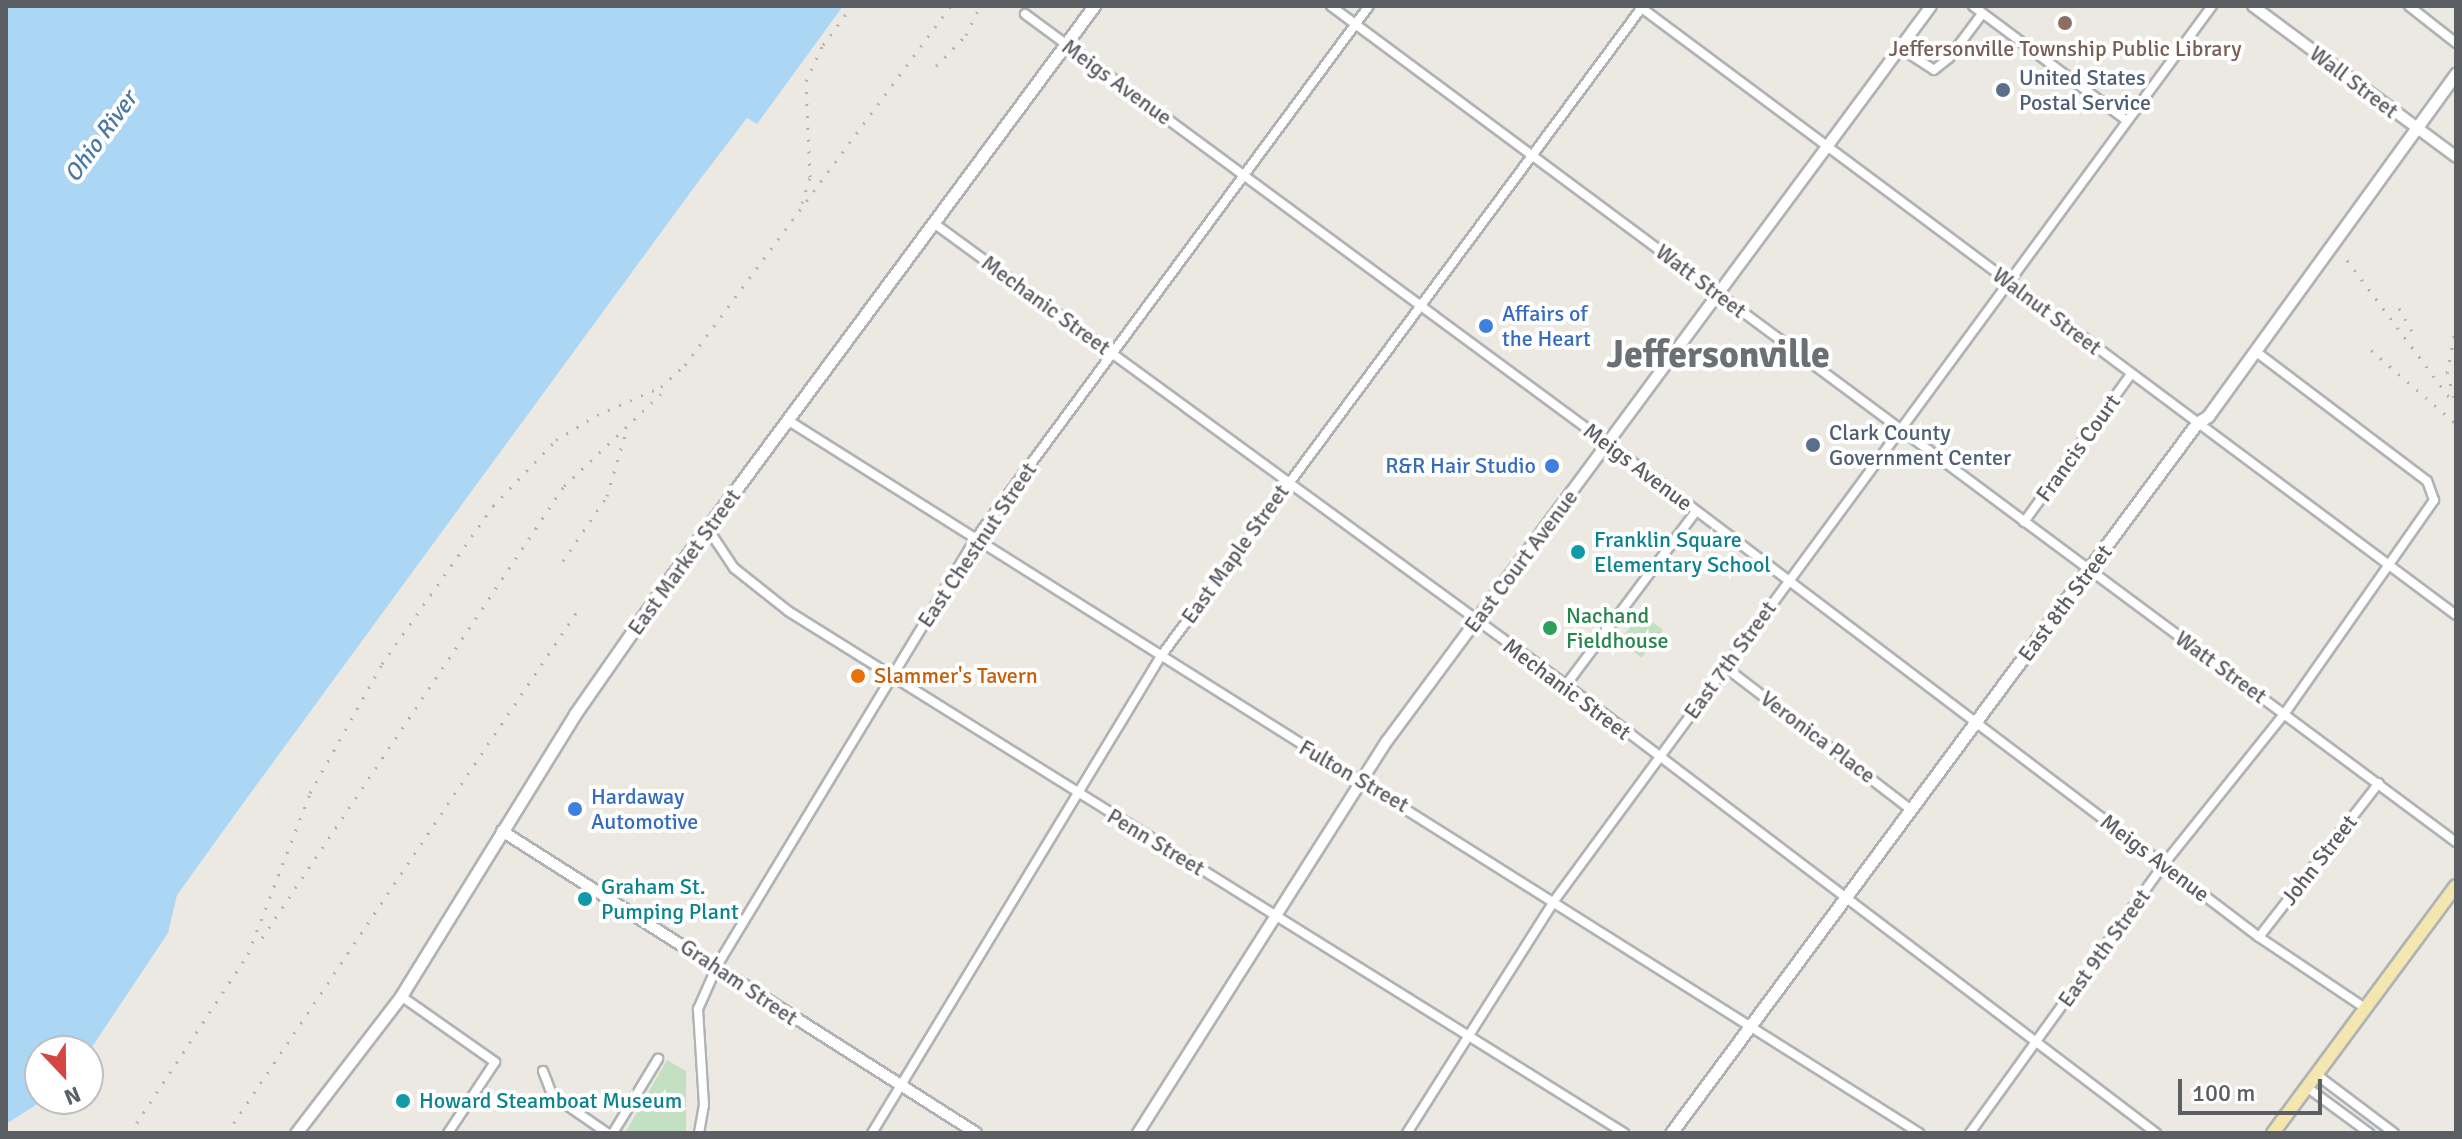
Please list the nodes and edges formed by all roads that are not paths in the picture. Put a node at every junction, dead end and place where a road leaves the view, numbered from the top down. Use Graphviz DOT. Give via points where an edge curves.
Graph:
graph roads {
  1 [pos="1094,6"];
  2 [pos="1331,6"];
  3 [pos="1369,6"];
  4 [pos="1931,6"];
  5 [pos="1973,6"];
  6 [pos="2212,6"];
  7 [pos="2253,6"];
  8 [pos="2409,6"];
  9 [pos="1641,7"];
  10 [pos="1025,14"];
  11 [pos="1982,14"];
  12 [pos="1355,25"];
  13 [pos="2456,43"];
  14 [pos="1064,45"];
  15 [pos="1900,48"];
  16 [pos="2456,73"];
  17 [pos="2126,120"];
  18 [pos="2416,128"];
  19 [pos="1826,147"];
  20 [pos="1532,156"];
  21 [pos="2456,157"];
  22 [pos="1244,175"];
  23 [pos="935,224"];
  24 [pos="2007,281"];
  25 [pos="1718,294"];
  26 [pos="1421,304"];
  27 [pos="2255,351"];
  28 [pos="1112,353"];
  29 [pos="2131,374"];
  30 [pos="789,421"];
  31 [pos="2197,423"];
  32 [pos="1901,431"];
  33 [pos="1608,443"];
  34 [pos="1288,483"];
  35 [pos="1696,511"];
  36 [pos="2024,522"];
  37 [pos="708,529"];
  38 [pos="976,538"];
  39 [pos="2386,563"];
  40 [pos="2089,572"];
  41 [pos="1789,580"];
  42 [pos="2456,615"];
  43 [pos="1476,621"];
  44 [pos="1161,656"];
  45 [pos="1725,667"];
  46 [pos="892,675"];
  47 [pos="1566,685"];
  48 [pos="2285,713"];
  49 [pos="1974,722"];
  50 [pos="1658,757"];
  51 [pos="1361,779"];
  52 [pos="2379,783"];
  53 [pos="1078,796"];
  54 [pos="1910,809"];
  55 [pos="502,831"];
  56 [pos="2456,842"];
  57 [pos="2164,864"];
  58 [pos="2456,886"];
  59 [pos="1843,899"];
  60 [pos="1554,901"];
  61 [pos="1273,913"];
  62 [pos="2259,937"];
  63 [pos="718,964"];
  64 [pos="401,996"];
  65 [pos="2365,1008"];
  66 [pos="1748,1026"];
  67 [pos="1470,1034"];
  68 [pos="2037,1041"];
  69 [pos="658,1059"];
  70 [pos="543,1071"];
  71 [pos="2317,1075"];
  72 [pos="903,1084"];
  73 [pos="2308,1088"];
  74 [pos="296,1133"];
  75 [pos="448,1133"];
  76 [pos="610,1133"];
  77 [pos="699,1133"];
  78 [pos="872,1133"];
  79 [pos="976,1133"];
  80 [pos="1138,1133"];
  81 [pos="1407,1133"];
  82 [pos="1624,1133"];
  83 [pos="1671,1133"];
  84 [pos="1919,1133"];
  85 [pos="1970,1133"];
  86 [pos="2156,1133"];
  87 [pos="2273,1133"];
  88 [pos="2369,1133"];
  89 [pos="2394,1133"];
  1 -- 14 [label="main road, East Market Street"];
  2 -- 12 [label="street, Watt Street"];
  3 -- 12 [label="street, East Chestnut Street"];
  4 -- 15 [label="street, East Court Avenue"];
  5 -- 11 [label="street"];
  6 -- 17 [label="street, East 7th Street"];
  7 -- 18 [label="street, Wall Street"];
  8 -- 13 [label="street"];
  9 -- 19 [label="street, Walnut Street"];
  9 -- 20 [label="street, East Maple Street"];
  10 -- 14 [label="street, Meigs Avenue"];
  11 -- 15 [label="street" via="1934,70"];
  11 -- 17 [label="street"];
  12 -- 20 [label="street, Watt Street"];
  12 -- 22 [label="street, East Chestnut Street"];
  14 -- 22 [label="street, Meigs Avenue"];
  14 -- 23 [label="main road, East Market Street"];
  15 -- 19 [label="street, East Court Avenue"];
  16 -- 18 [label="main road, East 8th Street"];
  17 -- 24 [label="street, East 7th Street"];
  18 -- 21 [label="street, Wall Street"];
  18 -- 27 [label="main road, East 8th Street"];
  19 -- 24 [label="street, Walnut Street"];
  19 -- 25 [label="street, East Court Avenue"];
  20 -- 25 [label="street, Watt Street"];
  20 -- 26 [label="street, East Maple Street"];
  22 -- 26 [label="street, Meigs Avenue"];
  22 -- 28 [label="street, East Chestnut Street"];
  23 -- 28 [label="street, Mechanic Street"];
  23 -- 30 [label="main road, East Market Street"];
  24 -- 29 [label="street, Walnut Street"];
  24 -- 32 [label="street, East 7th Street"];
  25 -- 32 [label="street, Watt Street"];
  25 -- 33 [label="street, East Court Avenue"];
  26 -- 33 [label="street, Meigs Avenue"];
  26 -- 34 [label="street, East Maple Street"];
  27 -- 31 [label="main road, East 8th Street" via="2208,416"];
  27 -- 39 [label="street, East 9th Street" via="2410,467 2433,493 2429,508"];
  28 -- 34 [label="street, Mechanic Street"];
  28 -- 38 [label="street, East Chestnut Street"];
  29 -- 31 [label="street, Walnut Street"];
  29 -- 36 [label="street, Francis Court"];
  30 -- 37 [label="main road, East Market Street"];
  30 -- 38 [label="street, Fulton Street"];
  31 -- 39 [label="street, Walnut Street"];
  31 -- 40 [label="main road, East 8th Street"];
  32 -- 36 [label="street, Watt Street"];
  32 -- 41 [label="street, East 7th Street"];
  33 -- 35 [label="street, Meigs Avenue"];
  33 -- 43 [label="street, East Court Avenue"];
  34 -- 43 [label="street, Mechanic Street"];
  34 -- 44 [label="street, East Maple Street"];
  35 -- 41 [label="street, Meigs Avenue"];
  35 -- 47 [label="street"];
  36 -- 40 [label="street, Watt Street"];
  37 -- 46 [label="street, Penn Street" via="734,568 762,594"];
  37 -- 55 [label="main road, East Market Street" via="575,714"];
  38 -- 44 [label="street, Fulton Street"];
  38 -- 46 [label="street, East Chestnut Street"];
  39 -- 42 [label="street, Walnut Street"];
  39 -- 48 [label="street, East 9th Street"];
  40 -- 48 [label="street, Watt Street"];
  40 -- 49 [label="main road, East 8th Street"];
  41 -- 45 [label="street, East 7th Street"];
  41 -- 49 [label="street, Meigs Avenue"];
  43 -- 47 [label="street, Mechanic Street"];
  43 -- 51 [label="street, East Court Avenue"];
  44 -- 51 [label="street, Fulton Street"];
  44 -- 53 [label="street, East Maple Street"];
  45 -- 50 [label="street, East 7th Street"];
  45 -- 54 [label="street, Veronica Place"];
  46 -- 53 [label="street, Penn Street"];
  46 -- 63 [label="street, East Chestnut Street"];
  47 -- 50 [label="street, Mechanic Street"];
  48 -- 52 [label="street, Watt Street"];
  48 -- 57 [label="street, East 9th Street"];
  49 -- 54 [label="main road, East 8th Street"];
  49 -- 57 [label="street, Meigs Avenue"];
  50 -- 59 [label="street, Mechanic Street"];
  50 -- 60 [label="street, East 7th Street"];
  51 -- 60 [label="street, Fulton Street"];
  51 -- 61 [label="street, East Court Avenue"];
  52 -- 56 [label="street, Watt Street"];
  52 -- 62 [label="street, John Street"];
  53 -- 61 [label="street, Penn Street"];
  53 -- 72 [label="street, East Maple Street"];
  54 -- 59 [label="main road, East 8th Street"];
  55 -- 63 [label="street, Graham Street"];
  55 -- 64 [label="main road, East Market Street"];
  57 -- 62 [label="street, Meigs Avenue"];
  57 -- 68 [label="street, East 9th Street"];
  58 -- 65 [label="main road"];
  59 -- 66 [label="main road, East 8th Street"];
  59 -- 68 [label="street, Mechanic Street"];
  60 -- 66 [label="street, Fulton Street"];
  60 -- 67 [label="street, East 7th Street"];
  61 -- 67 [label="street, Penn Street"];
  61 -- 80 [label="street, East Court Avenue"];
  62 -- 65 [label="street, Meigs Avenue"];
  63 -- 72 [label="street, Graham Street" via="808,1028"];
  63 -- 77 [label="street, East Chestnut Street" via="698,1009 704,1105"];
  64 -- 74 [label="main road, East Market Street"];
  64 -- 75 [label="street" via="495,1062"];
  65 -- 71 [label="main road"];
  66 -- 83 [label="main road, East 8th Street"];
  66 -- 84 [label="street, Fulton Street"];
  67 -- 81 [label="street, East 7th Street"];
  67 -- 82 [label="street, Penn Street"];
  68 -- 85 [label="street, East 9th Street"];
  68 -- 86 [label="street, Mechanic Street"];
  69 -- 76 [label="street"];
  70 -- 76 [label="street" via="552,1095"];
  71 -- 73 [label="main road"];
  71 -- 89 [label="street"];
  72 -- 78 [label="street, East Maple Street"];
  72 -- 79 [label="street, Graham Street"];
  73 -- 87 [label="main road"];
  73 -- 88 [label="street"];
}
